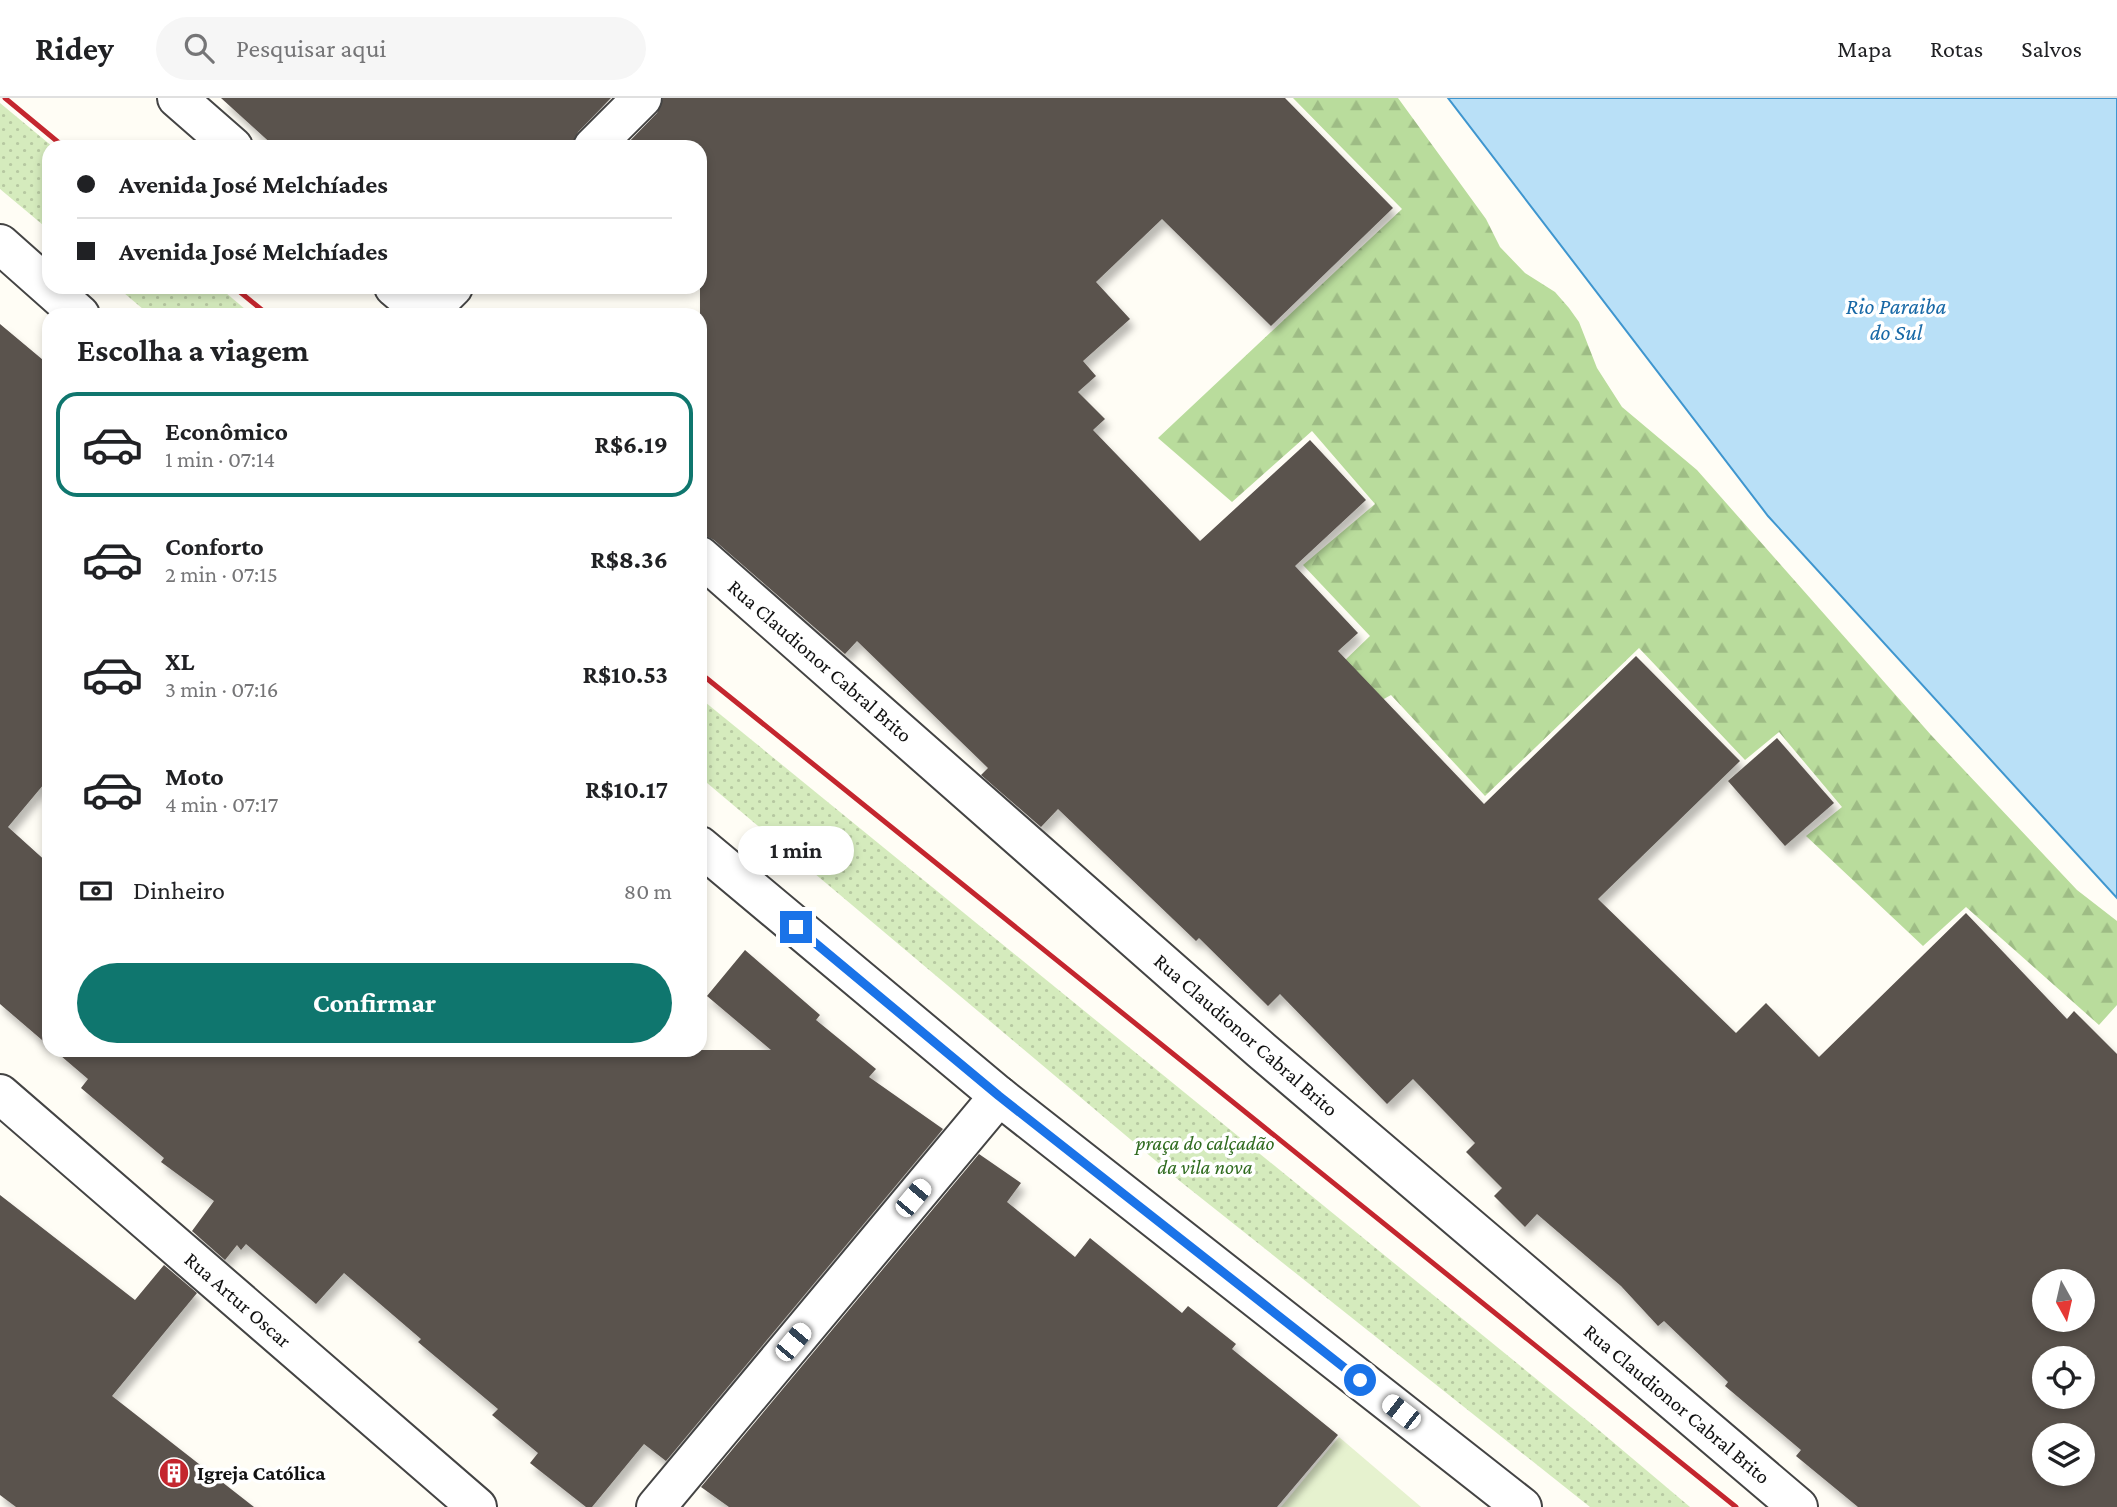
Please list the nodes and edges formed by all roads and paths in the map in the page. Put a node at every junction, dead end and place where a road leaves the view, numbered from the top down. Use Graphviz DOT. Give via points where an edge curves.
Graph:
graph roads {
  1 [pos="177,98"];
  2 [pos="642,98"];
  3 [pos="225,140"];
  4 [pos="600,140"];
  5 [pos="0,244"];
  6 [pos="42,281"];
  7 [pos="56,294"];
  8 [pos="402,294"];
  9 [pos="446,294"];
  10 [pos="72,308"];
  11 [pos="418,308"];
  12 [pos="433,308"];
  13 [pos="707,562"];
  14 [pos="707,852"];
  15 [pos="0,1094"];
  16 [pos="999,1096"];
  17 [pos="477,1507"];
  18 [pos="656,1507"];
  19 [pos="1522,1507"];
  20 [pos="1798,1507"];
  1 -- 3 [label="street"];
  2 -- 4 [label="street"];
  5 -- 6 [label="street"];
  7 -- 10 [label="street"];
  8 -- 11 [label="street"];
  9 -- 12 [label="street"];
  13 -- 20 [label="street, Rua Claudionor Cabral Brito" via="1261,1050"];
  14 -- 16 [label="street"];
  15 -- 17 [label="street, Rua Artur Oscar"];
  16 -- 18 [label="street"];
  16 -- 19 [label="street"];
}
